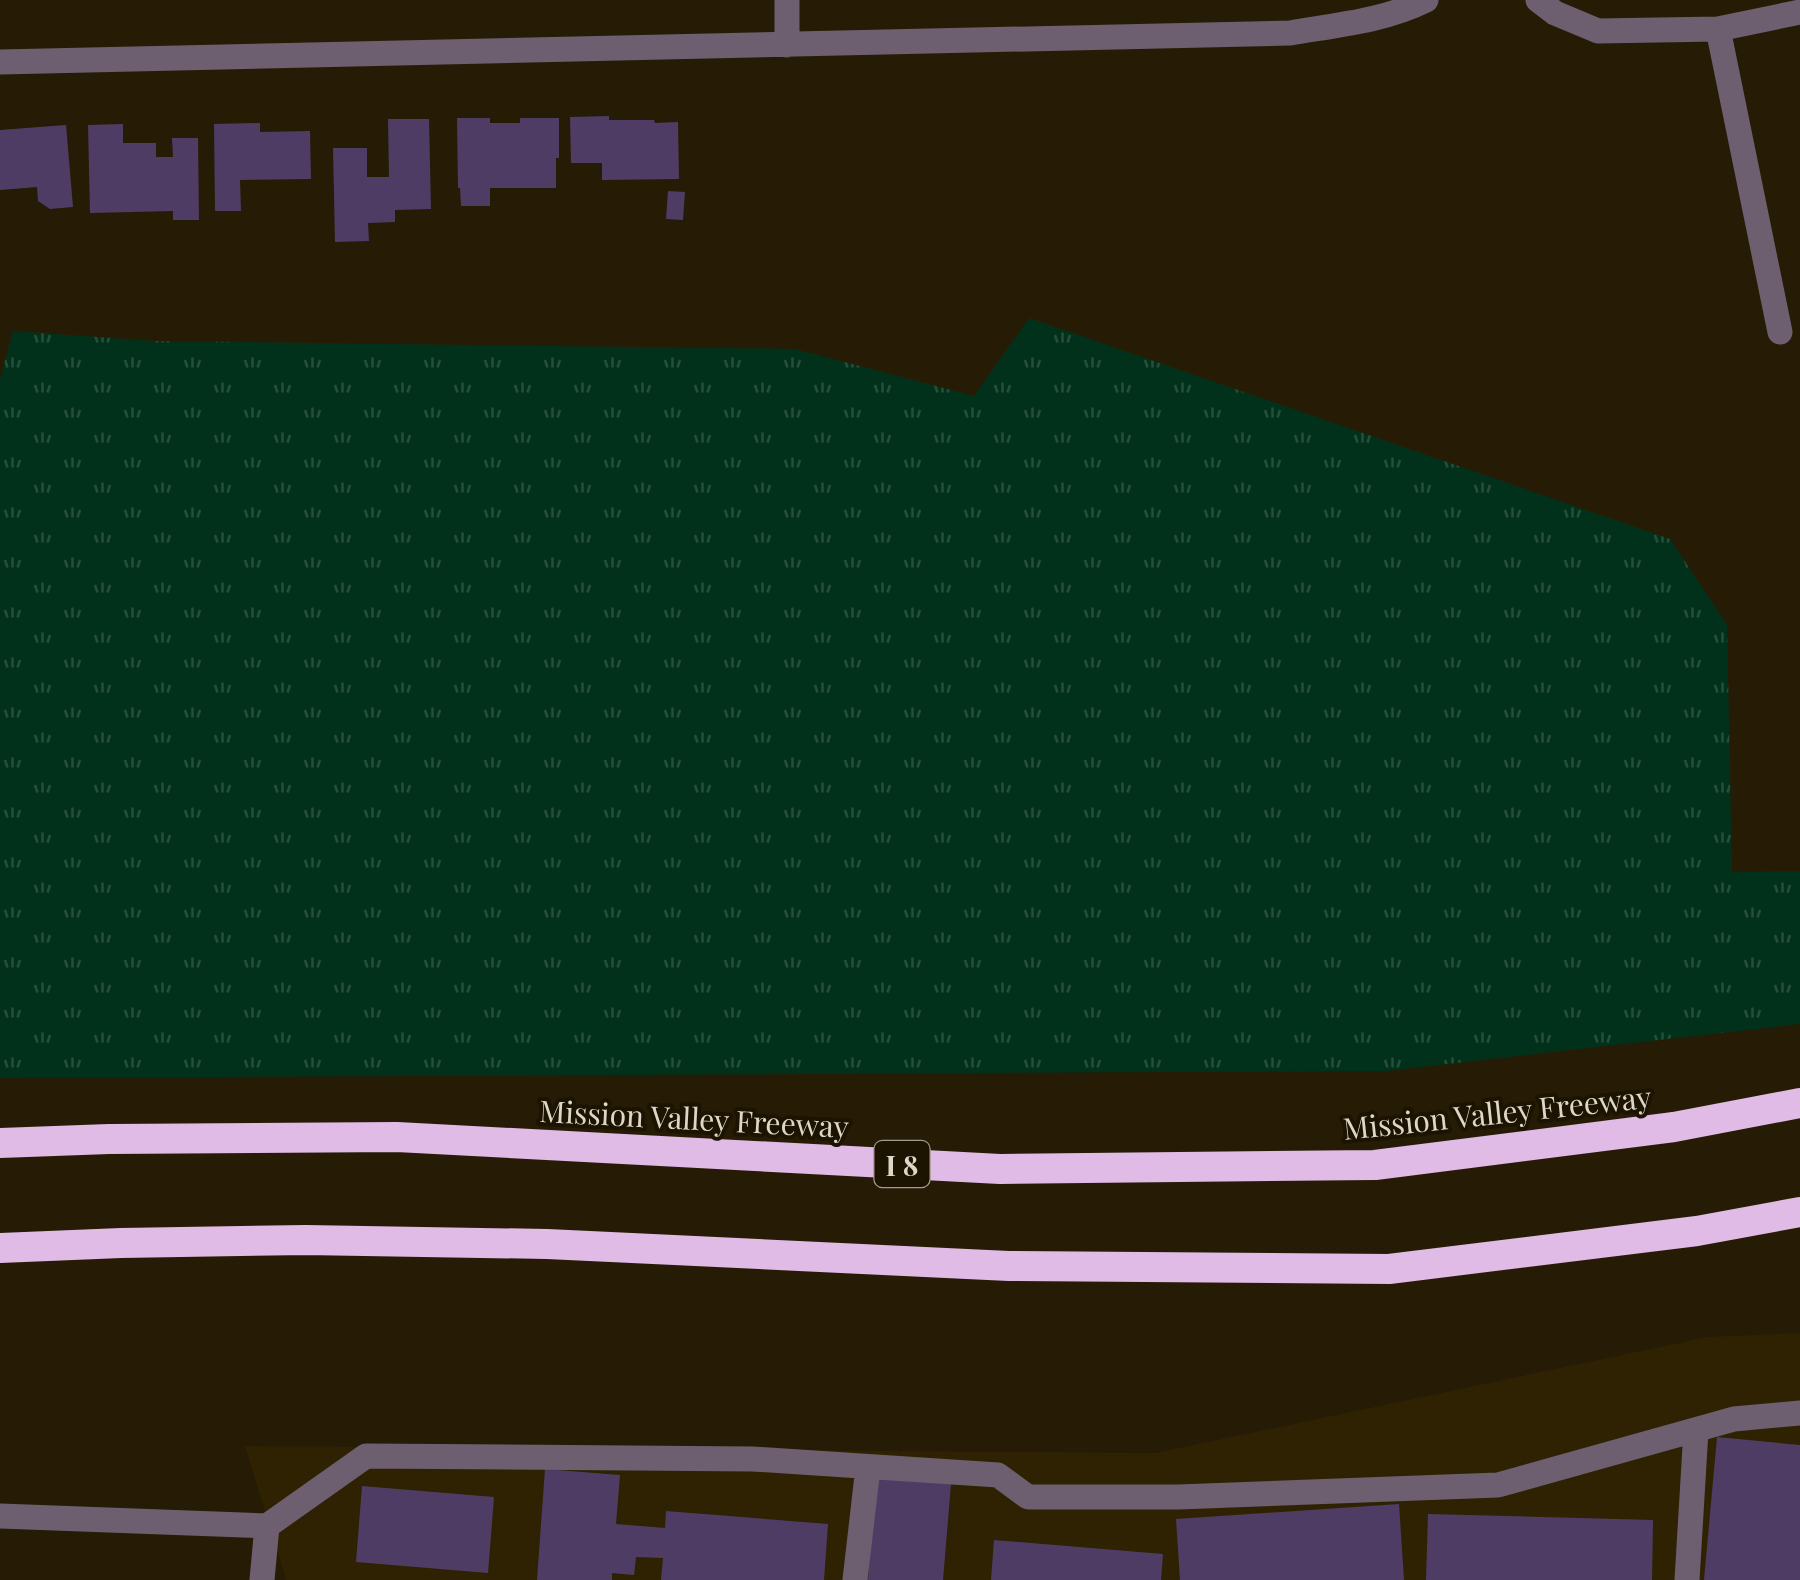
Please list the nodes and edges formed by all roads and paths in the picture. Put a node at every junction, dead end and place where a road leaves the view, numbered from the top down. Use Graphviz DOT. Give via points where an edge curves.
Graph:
graph roads {
  1 [pos="787,0"];
  2 [pos="1426,0"];
  3 [pos="1538,0"];
  4 [pos="1800,12"];
  5 [pos="1718,29"];
  6 [pos="787,46"];
  7 [pos="0,62"];
  8 [pos="1780,332"];
  9 [pos="1800,1103"];
  10 [pos="0,1144"];
  11 [pos="1800,1212"];
  12 [pos="0,1248"];
  13 [pos="1800,1413"];
  14 [pos="1696,1430"];
  15 [pos="868,1467"];
  16 [pos="0,1516"];
  17 [pos="266,1526"];
  18 [pos="262,1580"];
  19 [pos="855,1580"];
  20 [pos="1687,1580"];
  1 -- 6 [label="street"];
  2 -- 6 [label="street" via="1380,17 1290,33"];
  3 -- 5 [label="street" via="1598,32"];
  4 -- 5 [label="street"];
  5 -- 8 [label="street"];
  6 -- 7 [label="street"];
  9 -- 10 [label="highway, Mission Valley Freeway / I 8" via="1674,1128 1375,1164 1000,1169 397,1137"];
  11 -- 12 [label="highway" via="1389,1269 1009,1266 306,1240"];
  13 -- 14 [label="street"];
  14 -- 15 [label="street" via="1498,1485 1028,1496 998,1475"];
  14 -- 20 [label="street"];
  15 -- 17 [label="street" via="753,1459 366,1456"];
  15 -- 19 [label="street"];
  16 -- 17 [label="street"];
  17 -- 18 [label="street"];
}
